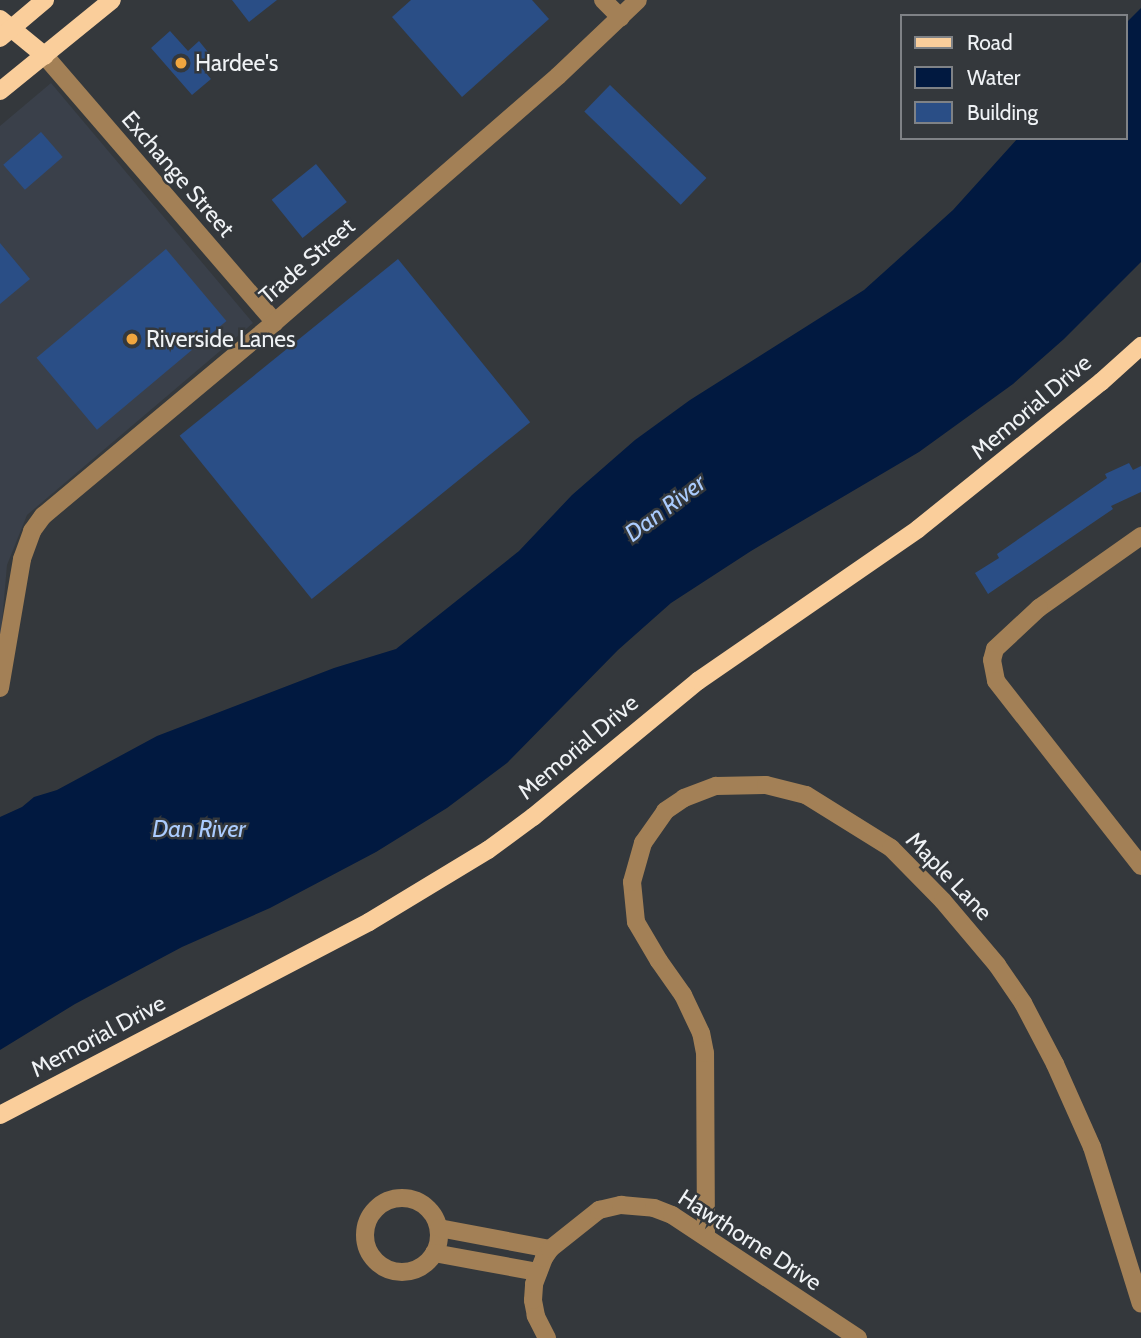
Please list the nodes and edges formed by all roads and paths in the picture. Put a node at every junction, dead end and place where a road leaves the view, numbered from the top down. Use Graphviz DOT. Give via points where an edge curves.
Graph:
graph roads {
  1 [pos="45,0"];
  2 [pos="112,0"];
  3 [pos="603,0"];
  4 [pos="638,0"];
  5 [pos="621,18"];
  6 [pos="4,28"];
  7 [pos="45,56"];
  8 [pos="0,91"];
  9 [pos="275,321"];
  10 [pos="1141,345"];
  11 [pos="1141,536"];
  12 [pos="0,688"];
  13 [pos="1141,866"];
  14 [pos="0,1115"];
  15 [pos="439,1228"];
  16 [pos="706,1237"];
  17 [pos="550,1249"];
  18 [pos="434,1253"];
  19 [pos="538,1272"];
  20 [pos="1141,1304"];
  21 [pos="547,1338"];
  22 [pos="858,1338"];
  1 -- 6 [label="main road"];
  2 -- 7 [label="main road"];
  3 -- 5 [label="street"];
  4 -- 5 [label="street, Trade Street"];
  5 -- 9 [label="street, Trade Street"];
  6 -- 7 [label="main road"];
  7 -- 8 [label="main road"];
  7 -- 9 [label="street, Exchange Street"];
  9 -- 12 [label="street, Trade Street" via="43,516 22,559"];
  10 -- 14 [label="main road, Memorial Drive" via="927,522 698,681 488,850 369,922"];
  11 -- 13 [label="street" via="1022,624 995,649 992,671"];
  15 -- 17 [label="street"];
  15 -- 18 [label="street"];
  15 -- 18 [label="street" via="427,1207 394,1199 373,1212 365,1234 373,1257 392,1270 416,1269"];
  16 -- 17 [label="street, Hawthorne Drive" via="654,1208 621,1205 599,1210"];
  16 -- 20 [label="street, Maple Lane" via="705,1053 701,1033 683,995 636,922 632,882 643,843 653,825 675,804 716,786 766,785 826,805 891,848 997,965 1055,1064 1086,1135"];
  16 -- 22 [label="street, Hawthorne Drive"];
  17 -- 19 [label="street, Hawthorne Drive"];
  18 -- 19 [label="street"];
  19 -- 21 [label="street, Hawthorne Drive" via="533,1300"];
}
